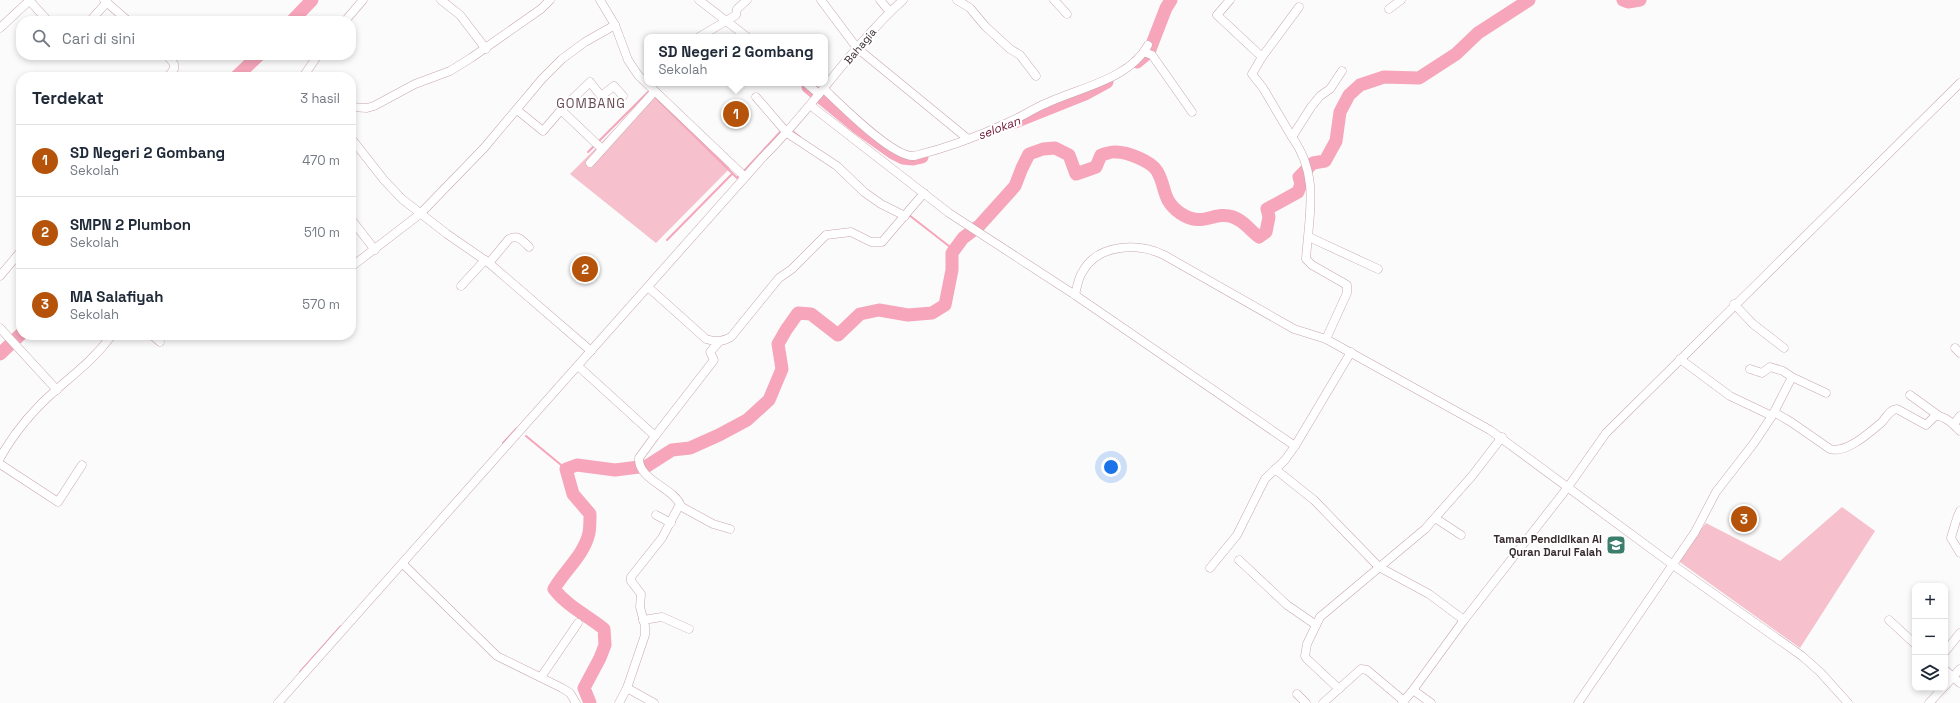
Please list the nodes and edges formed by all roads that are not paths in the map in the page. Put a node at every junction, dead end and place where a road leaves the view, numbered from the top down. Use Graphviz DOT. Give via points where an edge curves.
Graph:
graph roads {
  1 [pos="29,0"];
  2 [pos="363,0"];
  3 [pos="441,0"];
  4 [pos="550,0"];
  5 [pos="600,0"];
  6 [pos="699,0"];
  7 [pos="747,0"];
  8 [pos="820,0"];
  9 [pos="880,0"];
  10 [pos="903,0"];
  11 [pos="957,0"];
  12 [pos="1054,0"];
  13 [pos="1230,0"];
  14 [pos="1401,0"];
  15 [pos="105,1"];
  16 [pos="1300,7"];
  17 [pos="1389,9"];
  18 [pos="890,12"];
  19 [pos="1067,14"];
  20 [pos="43,16"];
  21 [pos="94,16"];
  22 [pos="122,16"];
  23 [pos="349,16"];
  24 [pos="726,22"];
  25 [pos="615,25"];
  26 [pos="0,28"];
  27 [pos="704,34"];
  28 [pos="743,34"];
  29 [pos="857,48"];
  30 [pos="486,49"];
  31 [pos="1262,56"];
  32 [pos="171,60"];
  33 [pos="315,60"];
  34 [pos="1342,70"];
  35 [pos="172,72"];
  36 [pos="307,72"];
  37 [pos="1036,76"];
  38 [pos="644,78"];
  39 [pos="828,83"];
  40 [pos="1960,83"];
  41 [pos="648,86"];
  42 [pos="810,86"];
  43 [pos="826,86"];
  44 [pos="652,94"];
  45 [pos="819,94"];
  46 [pos="623,96"];
  47 [pos="756,97"];
  48 [pos="810,105"];
  49 [pos="356,107"];
  50 [pos="517,110"];
  51 [pos="562,110"];
  52 [pos="1192,112"];
  53 [pos="787,133"];
  54 [pos="1292,136"];
  55 [pos="968,139"];
  56 [pos="356,144"];
  57 [pos="601,148"];
  58 [pos="590,163"];
  59 [pos="745,177"];
  60 [pos="924,193"];
  61 [pos="420,214"];
  62 [pos="907,214"];
  63 [pos="356,225"];
  64 [pos="1309,237"];
  65 [pos="529,247"];
  66 [pos="375,250"];
  67 [pos="16,257"];
  68 [pos="487,261"];
  69 [pos="356,263"];
  70 [pos="1378,269"];
  71 [pos="0,276"];
  72 [pos="461,286"];
  73 [pos="648,287"];
  74 [pos="1075,295"];
  75 [pos="1734,304"];
  76 [pos="1,329"];
  77 [pos="1326,339"];
  78 [pos="108,340"];
  79 [pos="158,340"];
  80 [pos="160,342"];
  81 [pos="719,342"];
  82 [pos="1784,348"];
  83 [pos="591,351"];
  84 [pos="1351,352"];
  85 [pos="1680,358"];
  86 [pos="578,366"];
  87 [pos="1750,370"];
  88 [pos="1792,377"];
  89 [pos="57,390"];
  90 [pos="1826,393"];
  91 [pos="1910,395"];
  92 [pos="1773,414"];
  93 [pos="1939,416"];
  94 [pos="1960,416"];
  95 [pos="1954,424"];
  96 [pos="1960,431"];
  97 [pos="655,436"];
  98 [pos="1502,437"];
  99 [pos="1295,446"];
  100 [pos="0,458"];
  101 [pos="0,464"];
  102 [pos="82,465"];
  103 [pos="1275,469"];
  104 [pos="1568,487"];
  105 [pos="680,506"];
  106 [pos="1960,511"];
  107 [pos="656,515"];
  108 [pos="1435,518"];
  109 [pos="671,523"];
  110 [pos="730,529"];
  111 [pos="1461,535"];
  112 [pos="1960,553"];
  113 [pos="1239,560"];
  114 [pos="403,564"];
  115 [pos="1673,565"];
  116 [pos="1379,567"];
  117 [pos="1210,568"];
  118 [pos="643,620"];
  119 [pos="1464,620"];
  120 [pos="1889,620"];
  121 [pos="578,623"];
  122 [pos="1316,625"];
  123 [pos="690,630"];
  124 [pos="1960,633"];
  125 [pos="1912,641"];
  126 [pos="1948,648"];
  127 [pos="1960,669"];
  128 [pos="1948,673"];
  129 [pos="541,677"];
  130 [pos="1953,677"];
  131 [pos="1948,683"];
  132 [pos="1960,683"];
  133 [pos="627,688"];
  134 [pos="1339,689"];
  135 [pos="1413,690"];
  136 [pos="1940,691"];
  137 [pos="1297,694"];
  138 [pos="1403,702"];
  139 [pos="278,703"];
  140 [pos="576,703"];
  141 [pos="619,703"];
  142 [pos="654,703"];
  143 [pos="1306,703"];
  144 [pos="1324,703"];
  145 [pos="1431,703"];
  146 [pos="1578,703"];
  147 [pos="1848,703"];
  148 [pos="1929,703"];
  1 -- 20 [label="street"];
  1 -- 26 [label="street"];
  2 -- 23 [label="street"];
  3 -- 30 [label="street" via="460,15"];
  4 -- 30 [label="street"];
  5 -- 25 [label="street"];
  6 -- 24 [label="street"];
  7 -- 24 [label="street" via="737,9 736,16"];
  8 -- 29 [label="street"];
  9 -- 18 [label="street"];
  10 -- 18 [label="street, Bahagia"];
  11 -- 37 [label="street" via="970,8 984,26 1020,55"];
  12 -- 19 [label="street"];
  13 -- 31 [label="street" via="1216,15"];
  14 -- 17 [label="street"];
  15 -- 21 [label="street"];
  15 -- 22 [label="street"];
  16 -- 31 [label="street"];
  18 -- 29 [label="street, Bahagia"];
  24 -- 27 [label="street"];
  24 -- 28 [label="street"];
  25 -- 38 [label="street" via="628,60 638,75"];
  25 -- 50 [label="street" via="562,59"];
  29 -- 39 [label="street, Bahagia"];
  29 -- 55 [label="street"];
  30 -- 49 [label="street" via="450,71 414,84 374,106"];
  31 -- 54 [label="street" via="1253,76"];
  32 -- 35 [label="street" via="174,64"];
  33 -- 36 [label="street"];
  34 -- 54 [label="street" via="1330,89 1311,107"];
  40 -- 75 [label="street"];
  41 -- 44 [label="street"];
  42 -- 45 [label="street"];
  43 -- 45 [label="street, Bahagia"];
  44 -- 57 [label="street"];
  44 -- 59 [label="street"];
  45 -- 48 [label="street, Bahagia"];
  45 -- 55 [label="street" via="904,155 926,153"];
  46 -- 51 [label="street" via="614,86 601,96 590,82"];
  47 -- 53 [label="street"];
  48 -- 53 [label="street, Bahagia"];
  48 -- 60 [label="street"];
  50 -- 51 [label="street" via="543,131"];
  50 -- 61 [label="street"];
  51 -- 57 [label="street"];
  52 -- 55 [label="street" via="1147,51 1102,81 1048,102"];
  53 -- 59 [label="street, Bahagia"];
  53 -- 62 [label="street" via="837,166 864,192 881,204"];
  54 -- 64 [label="street" via="1302,151 1308,167 1311,203"];
  56 -- 61 [label="street" via="384,180"];
  57 -- 58 [label="street"];
  59 -- 73 [label="street, Bahagia"];
  60 -- 62 [label="street"];
  60 -- 74 [label="street" via="973,230"];
  61 -- 66 [label="street"];
  61 -- 68 [label="street"];
  62 -- 81 [label="street" via="882,242 877,243 851,232 826,235 792,269 779,278 731,337"];
  63 -- 66 [label="street"];
  64 -- 70 [label="street"];
  64 -- 77 [label="street" via="1306,259 1308,262 1347,285 1347,293"];
  65 -- 68 [label="street" via="518,237 513,237"];
  66 -- 69 [label="street"];
  67 -- 71 [label="street"];
  68 -- 72 [label="street"];
  68 -- 83 [label="street"];
  73 -- 81 [label="street" via="706,339"];
  73 -- 83 [label="street, Bahagia"];
  74 -- 77 [label="street" via="1083,270 1099,255 1123,248 1146,248 1164,255 1294,329"];
  74 -- 99 [label="street"];
  75 -- 82 [label="street" via="1753,324"];
  75 -- 85 [label="street"];
  76 -- 89 [label="street"];
  77 -- 84 [label="street"];
  78 -- 89 [label="street" via="93,359"];
  79 -- 80 [label="street"];
  81 -- 97 [label="street" via="710,352 714,360"];
  83 -- 86 [label="street, Bahagia"];
  84 -- 98 [label="street"];
  84 -- 99 [label="street"];
  85 -- 92 [label="street" via="1721,390"];
  85 -- 104 [label="street" via="1606,433"];
  86 -- 97 [label="street"];
  86 -- 114 [label="street, Bahagia"];
  87 -- 88 [label="street" via="1762,373 1770,367"];
  88 -- 90 [label="street"];
  88 -- 92 [label="street"];
  89 -- 100 [label="street" via="19,430"];
  91 -- 93 [label="street"];
  92 -- 93 [label="street" via="1791,422 1836,451 1851,445 1882,422 1892,410 1902,411 1926,425 1935,416"];
  92 -- 115 [label="street" via="1716,492 1695,532"];
  93 -- 95 [label="street"];
  94 -- 95 [label="street"];
  95 -- 96 [label="street"];
  97 -- 105 [label="street" via="640,457 641,466 679,502"];
  98 -- 104 [label="street"];
  98 -- 108 [label="street"];
  99 -- 103 [label="street"];
  101 -- 102 [label="street" via="58,502"];
  103 -- 116 [label="street" via="1314,500"];
  103 -- 117 [label="street" via="1265,479 1237,534"];
  104 -- 115 [label="street"];
  104 -- 119 [label="street"];
  105 -- 109 [label="street"];
  105 -- 110 [label="street" via="713,524"];
  106 -- 112 [label="street" via="1951,538"];
  107 -- 109 [label="street"];
  108 -- 111 [label="street"];
  108 -- 116 [label="street"];
  109 -- 118 [label="street" via="631,577 631,581 641,594"];
  113 -- 122 [label="street" via="1287,605"];
  114 -- 129 [label="street" via="497,656"];
  114 -- 139 [label="street, Bahagia"];
  115 -- 146 [label="street"];
  115 -- 147 [label="street" via="1802,656"];
  116 -- 119 [label="street" via="1429,594"];
  116 -- 122 [label="street" via="1325,612"];
  118 -- 123 [label="street" via="662,617"];
  118 -- 133 [label="street" via="645,635"];
  119 -- 135 [label="street"];
  120 -- 125 [label="street"];
  121 -- 129 [label="street"];
  122 -- 134 [label="street" via="1307,644 1305,656"];
  124 -- 126 [label="street"];
  127 -- 130 [label="street"];
  128 -- 130 [label="street"];
  129 -- 140 [label="street" via="570,693"];
  130 -- 131 [label="street"];
  130 -- 132 [label="street"];
  133 -- 141 [label="street"];
  133 -- 142 [label="street"];
  134 -- 138 [label="street" via="1358,670 1364,669"];
  134 -- 144 [label="street"];
  135 -- 138 [label="street"];
  135 -- 145 [label="street"];
  136 -- 148 [label="street"];
  137 -- 143 [label="street"];
}
